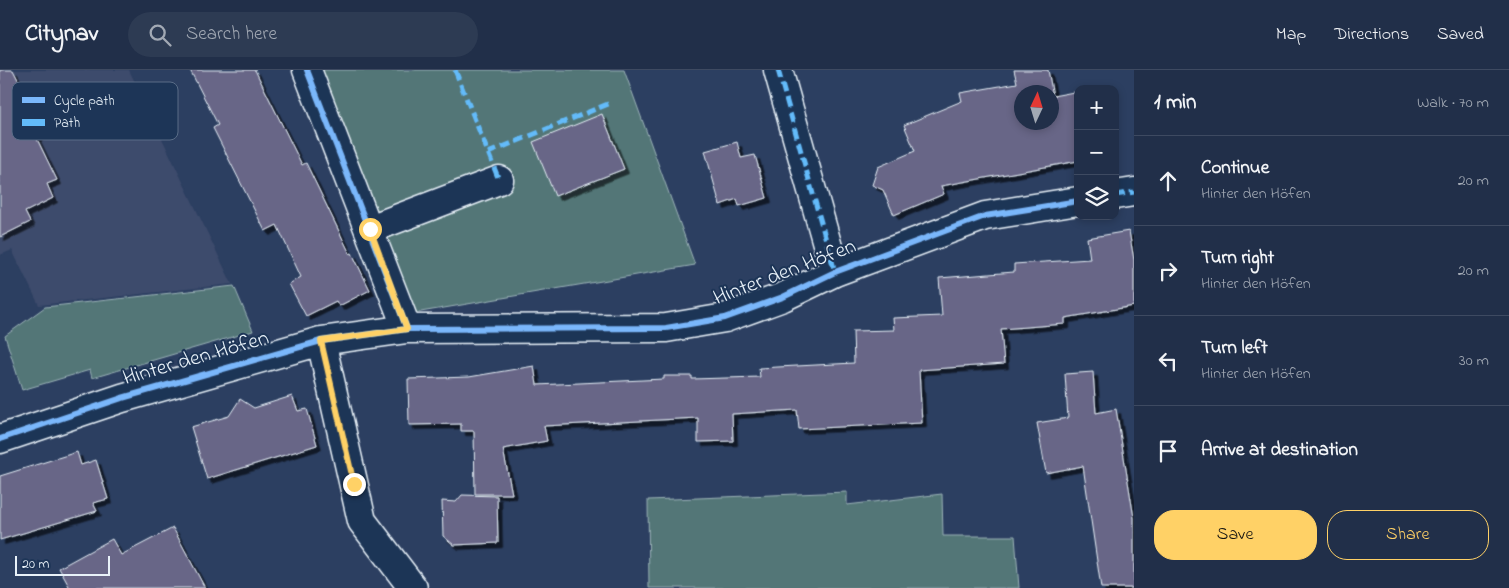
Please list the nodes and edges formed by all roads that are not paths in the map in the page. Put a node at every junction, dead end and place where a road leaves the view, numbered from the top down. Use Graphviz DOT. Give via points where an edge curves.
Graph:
graph roads {
  1 [pos="307,70"];
  2 [pos="778,70"];
  3 [pos="499,180"];
  4 [pos="1134,192"];
  5 [pos="1119,194"];
  6 [pos="1074,202"];
  7 [pos="370,229"];
  8 [pos="835,272"];
  9 [pos="407,329"];
  10 [pos="321,341"];
  11 [pos="0,439"];
  12 [pos="413,588"];
  1 -- 7 [label="street"];
  2 -- 8 [label="street"];
  3 -- 7 [label="street"];
  4 -- 5 [label="street"];
  6 -- 8 [label="street, Hinter den Höfen" via="985,216"];
  7 -- 9 [label="street"];
  8 -- 9 [label="street, Hinter den Höfen" via="783,297 724,318 666,328"];
  9 -- 10 [label="street, Hinter den Höfen"];
  10 -- 11 [label="street, Hinter den Höfen" via="122,398"];
  10 -- 12 [label="street" via="362,521"];
}
